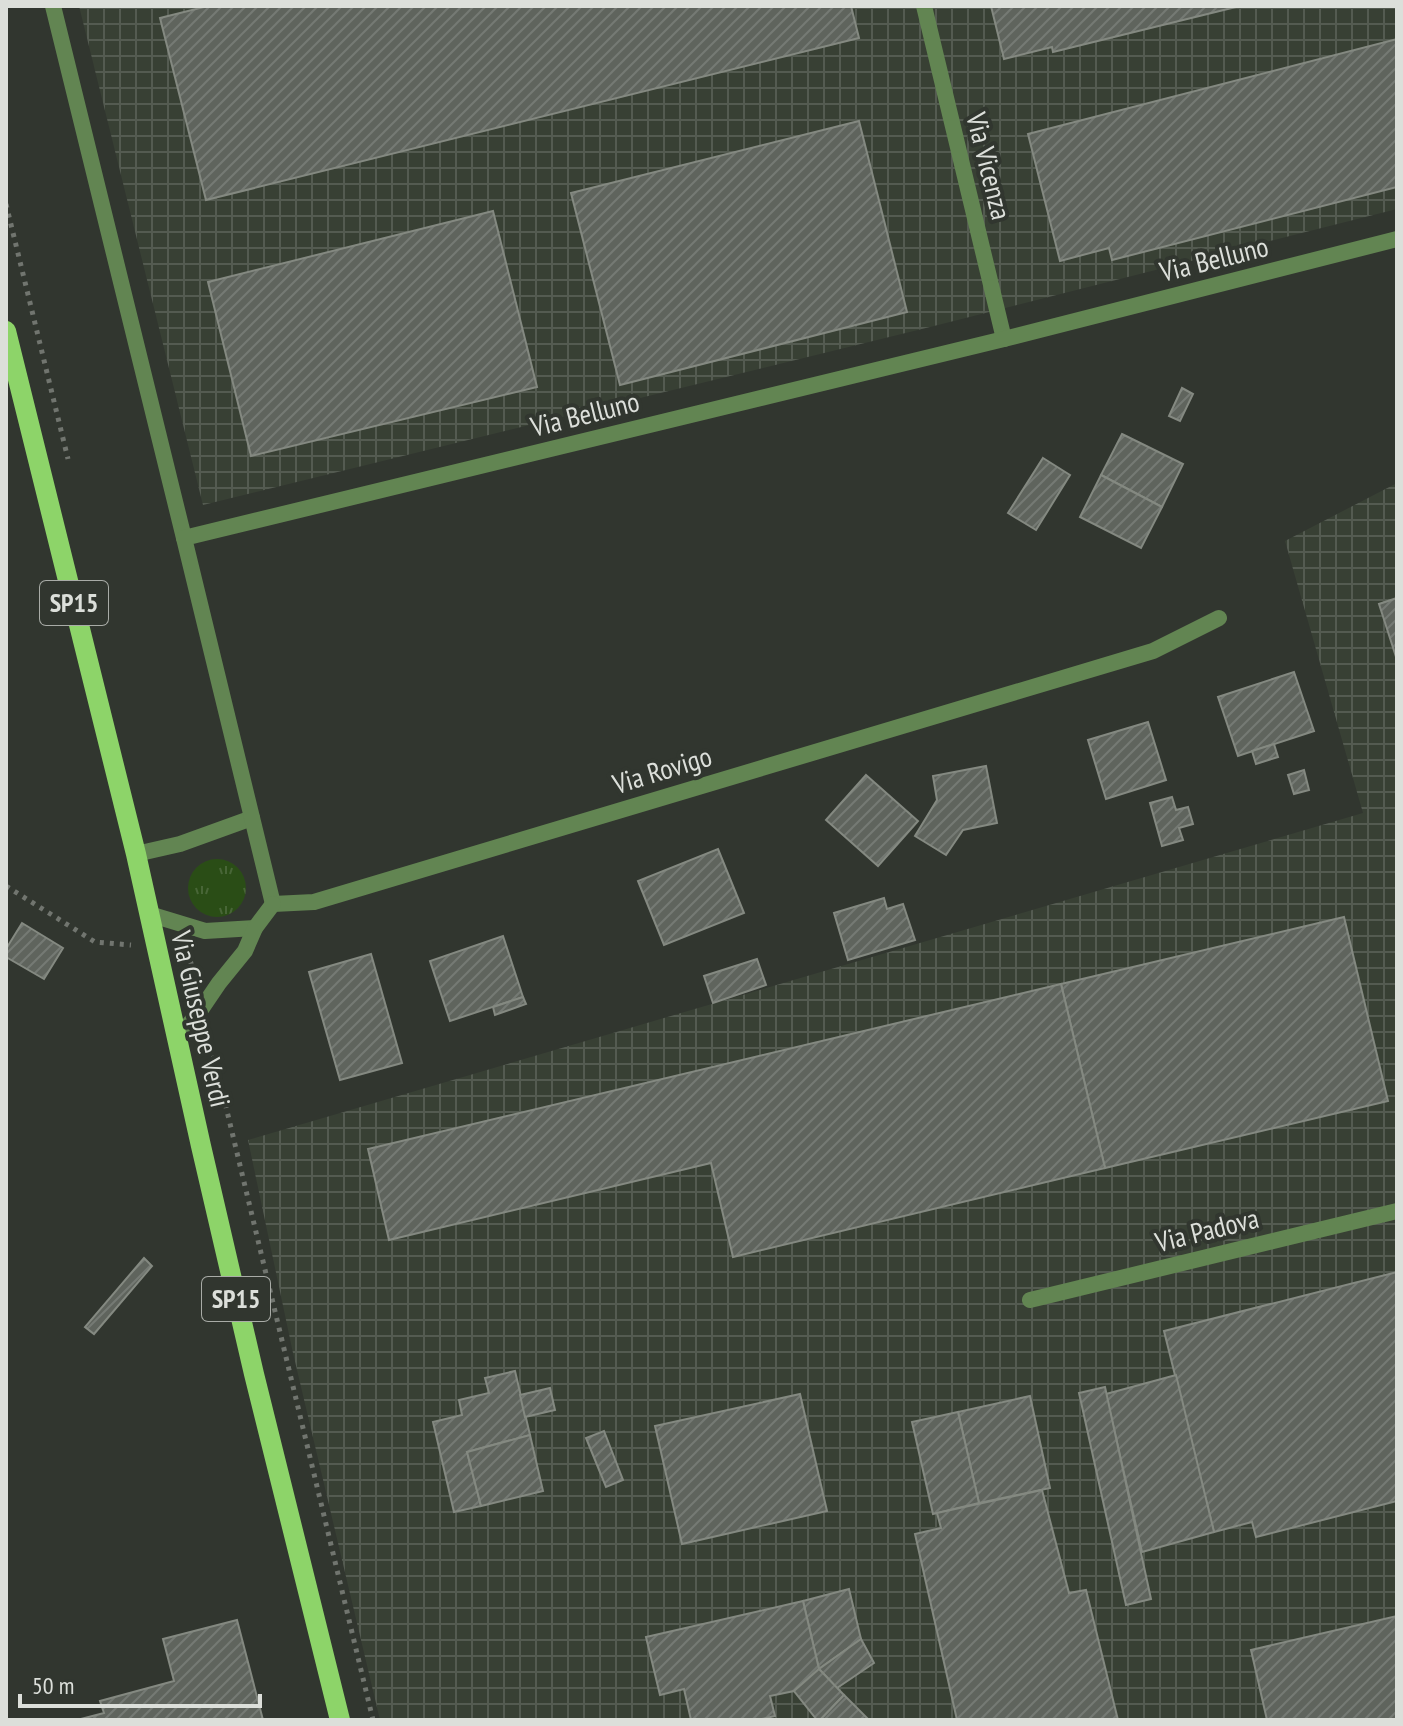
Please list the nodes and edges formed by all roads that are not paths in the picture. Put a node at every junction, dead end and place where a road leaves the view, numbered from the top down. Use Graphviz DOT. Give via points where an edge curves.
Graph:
graph roads {
  1 [pos="53,6"];
  2 [pos="924,6"];
  3 [pos="1397,239"];
  4 [pos="6,331"];
  5 [pos="1004,339"];
  6 [pos="184,538"];
  7 [pos="1219,618"];
  8 [pos="252,818"];
  9 [pos="136,854"];
  10 [pos="273,904"];
  11 [pos="149,914"];
  12 [pos="255,928"];
  13 [pos="178,1038"];
  14 [pos="1397,1211"];
  15 [pos="1030,1300"];
  16 [pos="340,1720"];
  1 -- 6 [label="street"];
  2 -- 5 [label="street, Via Vicenza"];
  3 -- 5 [label="street, Via Belluno"];
  4 -- 9 [label="main road, Via Giuseppe Verdi / SP15"];
  5 -- 6 [label="street, Via Belluno"];
  6 -- 8 [label="street"];
  7 -- 10 [label="street, Via Rovigo" via="1153,651 314,902"];
  8 -- 9 [label="street"];
  8 -- 10 [label="street"];
  9 -- 11 [label="main road, Via Giuseppe Verdi / SP15"];
  10 -- 12 [label="street"];
  11 -- 12 [label="street" via="205,931"];
  11 -- 13 [label="main road, Via Giuseppe Verdi / SP15"];
  12 -- 13 [label="street" via="245,951"];
  13 -- 16 [label="main road, Via Giuseppe Verdi / SP15"];
  14 -- 15 [label="street, Via Padova"];
}
